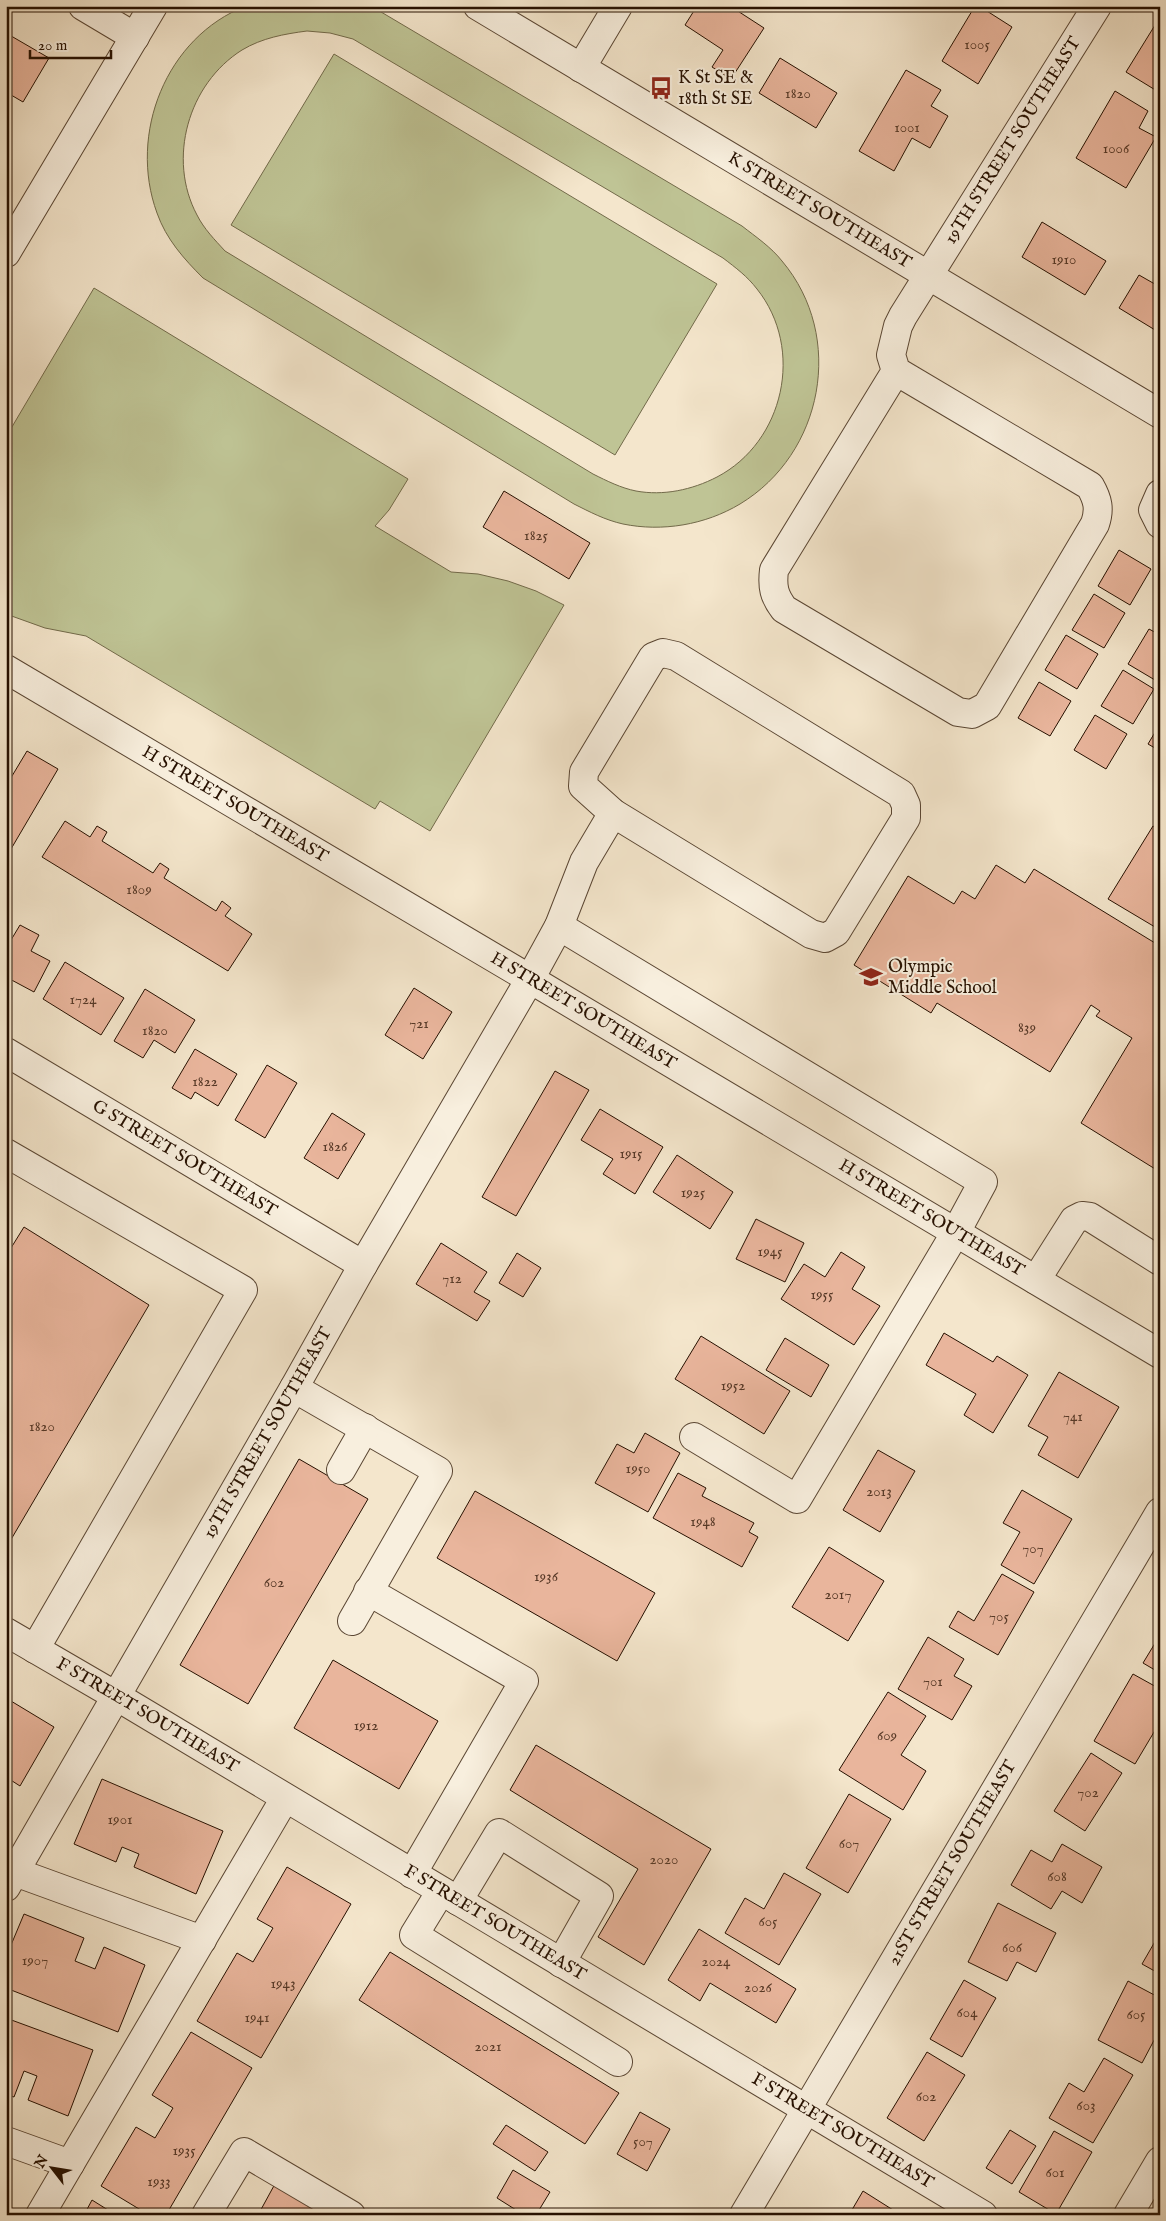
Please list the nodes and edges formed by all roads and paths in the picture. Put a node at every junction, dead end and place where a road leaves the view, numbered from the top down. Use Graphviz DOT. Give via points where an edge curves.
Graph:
graph roads {
  1 [pos="83,6"];
  2 [pos="153,6"];
  3 [pos="478,6"];
  4 [pos="618,6"];
  5 [pos="1097,6"];
  6 [pos="135,37"];
  7 [pos="581,68"];
  8 [pos="6,253"];
  9 [pos="927,275"];
  10 [pos="896,371"];
  11 [pos="1160,414"];
  12 [pos="1160,494"];
  13 [pos="1160,524"];
  14 [pos="6,669"];
  15 [pos="613,813"];
  16 [pos="559,926"];
  17 [pos="530,979"];
  18 [pos="6,1052"];
  19 [pos="6,1153"];
  20 [pos="956,1232"];
  21 [pos="1160,1261"];
  22 [pos="363,1265"];
  23 [pos="1036,1280"];
  24 [pos="1160,1354"];
  25 [pos="294,1388"];
  26 [pos="365,1428"];
  27 [pos="694,1437"];
  28 [pos="341,1470"];
  29 [pos="1160,1512"];
  30 [pos="368,1591"];
  31 [pos="352,1621"];
  32 [pos="6,1632"];
  33 [pos="35,1649"];
  34 [pos="116,1696"];
  35 [pos="285,1798"];
  36 [pos="412,1874"];
  37 [pos="11,1880"];
  38 [pos="449,1896"];
  39 [pos="202,1940"];
  40 [pos="562,1963"];
  41 [pos="618,2062"];
  42 [pos="806,2109"];
  43 [pos="6,2141"];
  44 [pos="1160,2161"];
  45 [pos="70,2164"];
  46 [pos="40,2215"];
  47 [pos="206,2215"];
  48 [pos="351,2215"];
  49 [pos="744,2215"];
  50 [pos="983,2215"];
  51 [pos="1128,2215"];
  1 -- 6 [label="street"];
  2 -- 6 [label="street"];
  3 -- 7 [label="street, K STREET SOUTHEAST"];
  4 -- 7 [label="street"];
  5 -- 9 [label="street, 19TH STREET SOUTHEAST"];
  6 -- 8 [label="street"];
  7 -- 9 [label="street, K STREET SOUTHEAST"];
  9 -- 10 [label="street, 19TH STREET SOUTHEAST" via="898,326 891,356"];
  9 -- 11 [label="street, K STREET SOUTHEAST"];
  10 -- 10 [label="street" via="774,570 772,586 784,609 958,712 972,714 987,706 1095,524 1098,500 1090,486"];
  12 -- 13 [label="street" via="1153,510"];
  14 -- 17 [label="street, H STREET SOUTHEAST"];
  15 -- 15 [label="street" via="584,786 584,772 653,657 663,653 676,656 901,794 906,805 906,818 836,932 825,938 811,934"];
  15 -- 16 [label="street, 19TH STREET SOUTHEAST" via="584,862"];
  16 -- 17 [label="street, 19TH STREET SOUTHEAST"];
  16 -- 20 [label="street" via="983,1182"];
  17 -- 20 [label="street, H STREET SOUTHEAST"];
  17 -- 22 [label="street, 19TH STREET SOUTHEAST"];
  18 -- 22 [label="street, G STREET SOUTHEAST"];
  19 -- 33 [label="street" via="243,1290"];
  20 -- 23 [label="street, H STREET SOUTHEAST"];
  20 -- 27 [label="street" via="797,1499"];
  21 -- 23 [label="street" via="1090,1217 1082,1216 1074,1220"];
  22 -- 25 [label="street, 19TH STREET SOUTHEAST"];
  23 -- 24 [label="street, H STREET SOUTHEAST"];
  25 -- 26 [label="street"];
  25 -- 34 [label="street, 19TH STREET SOUTHEAST"];
  26 -- 28 [label="street"];
  26 -- 30 [label="street" via="438,1471"];
  29 -- 42 [label="street, 21ST STREET SOUTHEAST"];
  30 -- 31 [label="street"];
  30 -- 36 [label="street" via="524,1681"];
  32 -- 33 [label="street, F STREET SOUTHEAST"];
  33 -- 34 [label="street, F STREET SOUTHEAST"];
  34 -- 35 [label="street, F STREET SOUTHEAST"];
  34 -- 37 [label="street, 19TH STREET SOUTHEAST"];
  35 -- 36 [label="street, F STREET SOUTHEAST"];
  35 -- 39 [label="street"];
  36 -- 38 [label="street, F STREET SOUTHEAST"];
  37 -- 39 [label="street"];
  38 -- 40 [label="street, F STREET SOUTHEAST"];
  38 -- 40 [label="street" via="498,1833 599,1896"];
  38 -- 41 [label="street" via="414,1935"];
  39 -- 45 [label="street"];
  40 -- 42 [label="street, F STREET SOUTHEAST"];
  42 -- 49 [label="street, 21ST STREET SOUTHEAST"];
  42 -- 50 [label="street, F STREET SOUTHEAST"];
  43 -- 45 [label="street"];
  44 -- 51 [label="street"];
  45 -- 46 [label="street"];
  47 -- 48 [label="street" via="244,2152"];
}
